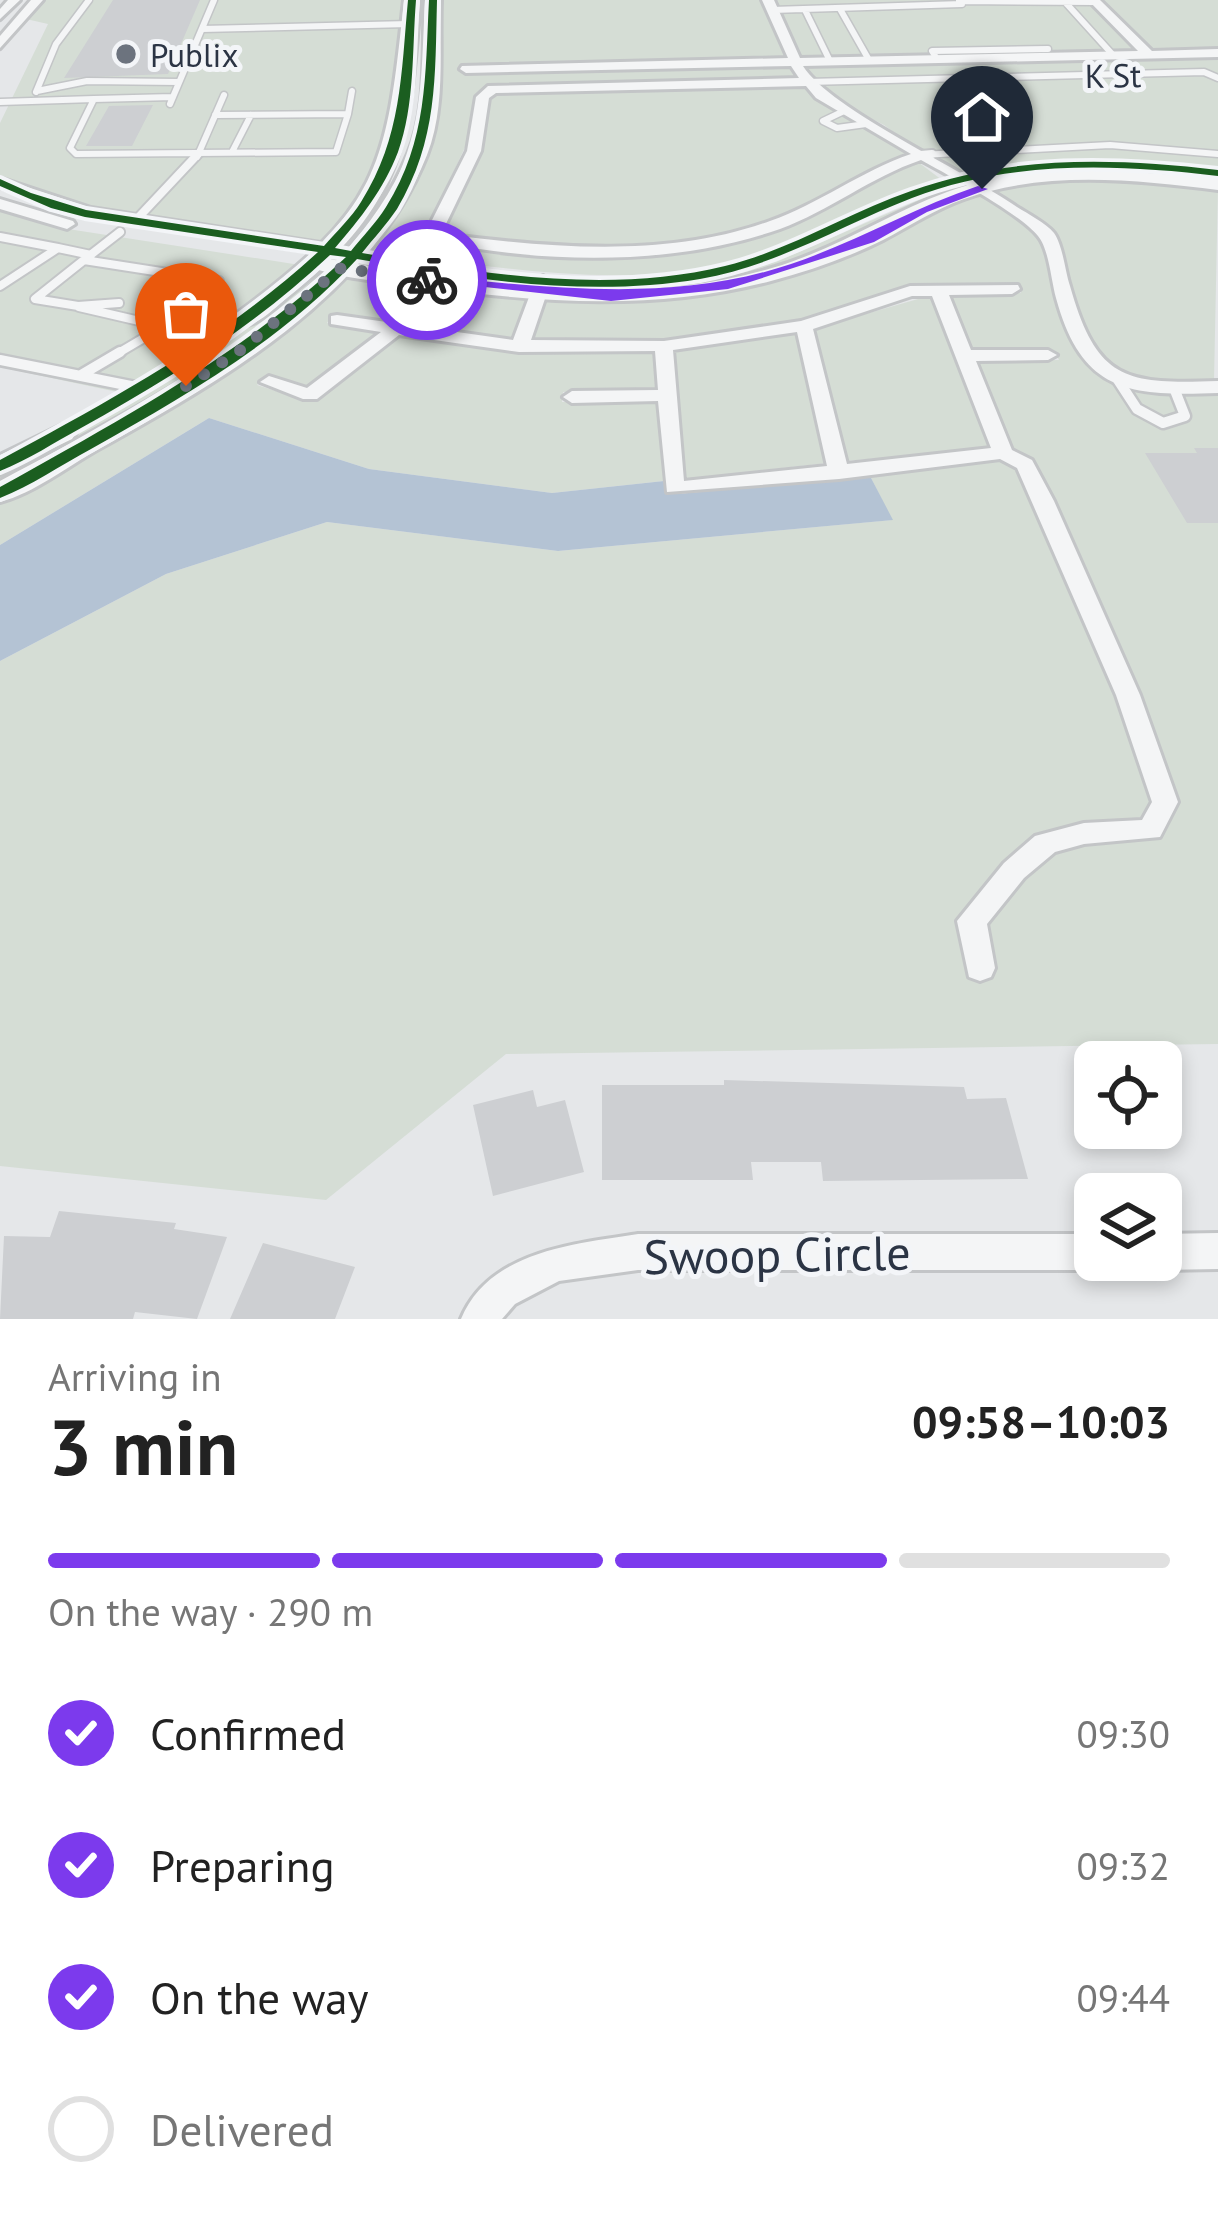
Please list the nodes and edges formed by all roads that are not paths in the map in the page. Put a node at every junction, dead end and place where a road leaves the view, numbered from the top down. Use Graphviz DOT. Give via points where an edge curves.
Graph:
graph roads {
  1 [pos="14,0"];
  2 [pos="37,0"];
  3 [pos="89,0"];
  4 [pos="214,0"];
  5 [pos="1095,1"];
  6 [pos="960,2"];
  7 [pos="1065,2"];
  8 [pos="903,3"];
  9 [pos="424,4"];
  10 [pos="770,5"];
  11 [pos="805,10"];
  12 [pos="840,10"];
  13 [pos="0,16"];
  14 [pos="353,16"];
  15 [pos="410,24"];
  16 [pos="351,26"];
  17 [pos="202,29"];
  18 [pos="349,35"];
  19 [pos="0,44"];
  20 [pos="1048,50"];
  21 [pos="1218,52"];
  22 [pos="1148,54"];
  23 [pos="1113,55"];
  24 [pos="937,58"];
  25 [pos="869,60"];
  26 [pos="830,61"];
  27 [pos="795,62"];
  28 [pos="466,69"];
  29 [pos="1218,78"];
  30 [pos="179,82"];
  31 [pos="807,82"];
  32 [pos="352,91"];
  33 [pos="35,95"];
  34 [pos="224,95"];
  35 [pos="94,99"];
  36 [pos="428,99"];
  37 [pos="0,102"];
  38 [pos="844,111"];
  39 [pos="348,114"];
  40 [pos="215,115"];
  41 [pos="251,115"];
  42 [pos="866,124"];
  43 [pos="199,152"];
  44 [pos="232,152"];
  45 [pos="1218,154"];
  46 [pos="920,155"];
  47 [pos="1218,173"];
  48 [pos="0,182"];
  49 [pos="973,184"];
  50 [pos="1218,184"];
  51 [pos="0,204"];
  52 [pos="136,220"];
  53 [pos="120,232"];
  54 [pos="0,237"];
  55 [pos="58,248"];
  56 [pos="88,257"];
  57 [pos="334,258"];
  58 [pos="0,286"];
  59 [pos="541,287"];
  60 [pos="1012,289"];
  61 [pos="938,290"];
  62 [pos="115,307"];
  63 [pos="82,309"];
  64 [pos="138,310"];
  65 [pos="168,320"];
  66 [pos="338,320"];
  67 [pos="804,326"];
  68 [pos="396,329"];
  69 [pos="664,346"];
  70 [pos="519,347"];
  71 [pos="1048,355"];
  72 [pos="965,356"];
  73 [pos="0,360"];
  74 [pos="81,375"];
  75 [pos="1118,380"];
  76 [pos="269,382"];
  77 [pos="1218,387"];
  78 [pos="142,388"];
  79 [pos="1174,388"];
  80 [pos="668,395"];
  81 [pos="572,397"];
  82 [pos="1003,453"];
  83 [pos="0,466"];
  84 [pos="839,473"];
  85 [pos="0,493"];
  86 [pos="980,968"];
  87 [pos="1074,1252"];
  88 [pos="1182,1252"];
  89 [pos="1218,1252"];
  90 [pos="478,1319"];
  1 -- 13 [label="street"];
  2 -- 19 [label="street"];
  3 -- 33 [label="lane" via="56,44"];
  4 -- 17 [label="lane"];
  5 -- 7 [label="lane"];
  5 -- 22 [label="street"];
  6 -- 7 [label="lane"];
  6 -- 8 [label="lane"];
  7 -- 23 [label="lane"];
  8 -- 12 [label="lane"];
  9 -- 15 [label="main road"];
  9 -- 36 [label="main road"];
  10 -- 11 [label="lane"];
  10 -- 27 [label="street"];
  11 -- 12 [label="lane"];
  11 -- 26 [label="lane"];
  12 -- 25 [label="lane"];
  14 -- 16 [label="lane"];
  15 -- 16 [label="lane"];
  15 -- 36 [label="main road" via="422,34 418,87"];
  15 -- 57 [label="main road" via="393,153"];
  16 -- 17 [label="lane"];
  16 -- 18 [label="lane"];
  17 -- 30 [label="lane"];
  20 -- 24 [label="lane" via="932,51"];
  21 -- 22 [label="street"];
  22 -- 23 [label="street"];
  23 -- 24 [label="street"];
  24 -- 25 [label="street"];
  25 -- 26 [label="street"];
  26 -- 27 [label="street"];
  27 -- 28 [label="street"];
  27 -- 31 [label="street"];
  29 -- 31 [label="lane, K St" via="1204,72"];
  30 -- 33 [label="lane" via="88,81"];
  30 -- 35 [label="lane" via="172,100"];
  31 -- 38 [label="street"];
  31 -- 46 [label="street" via="493,89 483,97 474,151 436,228 445,239 568,254 681,248 774,225"];
  32 -- 39 [label="lane"];
  33 -- 35 [label="lane"];
  33 -- 37 [label="lane"];
  34 -- 40 [label="lane"];
  35 -- 43 [label="lane" via="70,148 76,154"];
  36 -- 57 [label="main road" via="408,180"];
  38 -- 42 [label="street"];
  38 -- 42 [label="lane" via="823,122"];
  39 -- 41 [label="lane"];
  39 -- 44 [label="lane" via="336,152"];
  40 -- 41 [label="lane"];
  40 -- 43 [label="lane"];
  41 -- 44 [label="lane"];
  42 -- 46 [label="street"];
  43 -- 44 [label="lane"];
  43 -- 52 [label="lane"];
  45 -- 46 [label="lane" via="1059,145"];
  46 -- 49 [label="street"];
  47 -- 49 [label="street" via="1075,165"];
  48 -- 52 [label="street" via="49,203"];
  49 -- 50 [label="street" via="1112,175"];
  49 -- 59 [label="street" via="911,194 772,258 636,284"];
  49 -- 75 [label="street" via="1047,235 1069,314 1098,366"];
  51 -- 53 [label="street"];
  52 -- 53 [label="street"];
  52 -- 57 [label="street"];
  53 -- 56 [label="lane"];
  53 -- 57 [label="street"];
  54 -- 55 [label="lane"];
  55 -- 56 [label="lane"];
  55 -- 58 [label="lane"];
  56 -- 63 [label="lane" via="35,299"];
  56 -- 65 [label="lane" via="219,281"];
  57 -- 59 [label="street"];
  57 -- 78 [label="main road"];
  57 -- 85 [label="main road" via="238,352"];
  59 -- 70 [label="street"];
  60 -- 61 [label="street"];
  61 -- 67 [label="street"];
  61 -- 72 [label="street"];
  62 -- 63 [label="lane"];
  63 -- 65 [label="lane" via="93,320 133,327"];
  64 -- 65 [label="lane"];
  65 -- 74 [label="lane"];
  66 -- 68 [label="street"];
  67 -- 69 [label="street"];
  67 -- 84 [label="street"];
  68 -- 70 [label="street"];
  68 -- 76 [label="street" via="310,395"];
  69 -- 70 [label="street"];
  69 -- 80 [label="street"];
  71 -- 72 [label="street"];
  72 -- 82 [label="street"];
  73 -- 74 [label="lane"];
  74 -- 78 [label="lane"];
  75 -- 79 [label="street"];
  75 -- 79 [label="lane" via="1135,412 1156,422 1186,416"];
  77 -- 79 [label="street"];
  78 -- 83 [label="main road"];
  80 -- 81 [label="street"];
  80 -- 84 [label="street" via="674,488"];
  82 -- 84 [label="street"];
  82 -- 86 [label="street" via="1024,464 1044,501 1166,802 1150,830 1049,837 1029,852 973,921"];
  87 -- 90 [label="street, Swoop Circle" via="638,1252 556,1264 502,1291"];
  88 -- 89 [label="street"];
}
